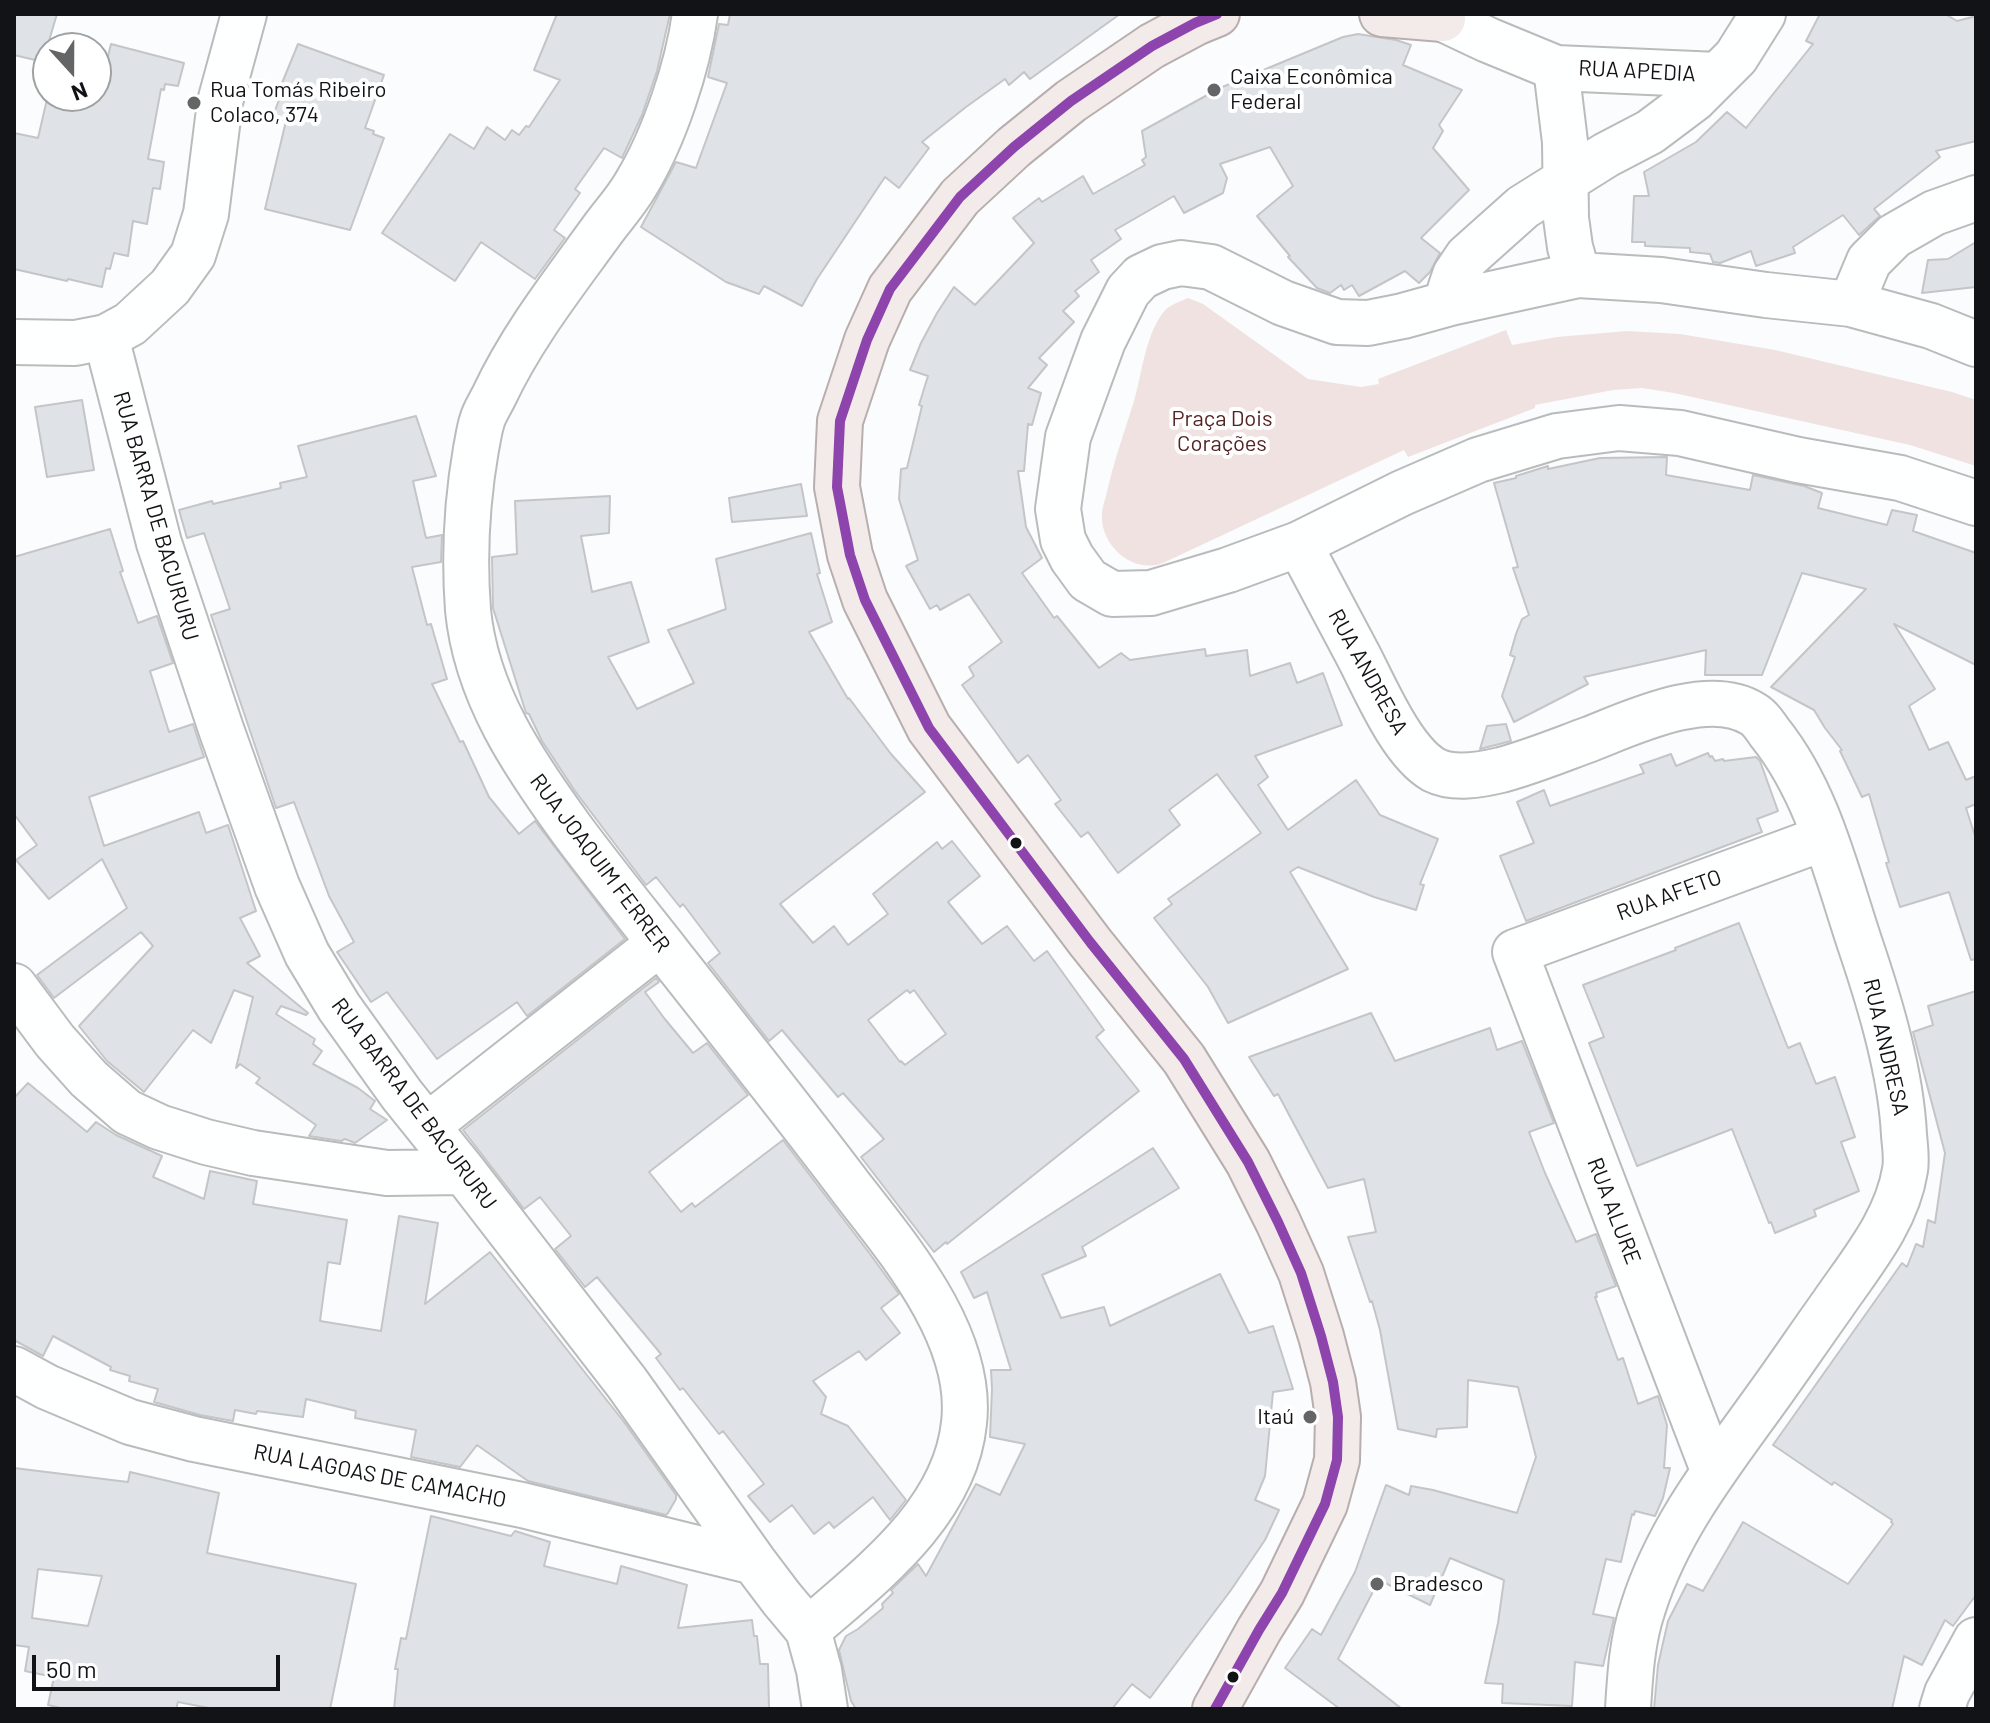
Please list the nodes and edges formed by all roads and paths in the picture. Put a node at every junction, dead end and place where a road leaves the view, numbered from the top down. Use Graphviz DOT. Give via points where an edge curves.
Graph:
graph roads {
  1 [pos="244,14"];
  2 [pos="695,14"];
  3 [pos="1382,14"];
  4 [pos="1763,14"];
  5 [pos="1439,16"];
  6 [pos="1201,17"];
  7 [pos="1556,68"];
  8 [pos="1718,75"];
  9 [pos="1565,180"];
  10 [pos="1976,198"];
  11 [pos="1578,275"];
  12 [pos="1450,303"];
  13 [pos="1851,304"];
  14 [pos="106,337"];
  15 [pos="14,342"];
  16 [pos="1976,344"];
  17 [pos="1976,503"];
  18 [pos="1299,544"];
  19 [pos="1824,838"];
  20 [pos="660,943"];
  21 [pos="1515,952"];
  22 [pos="14,986"];
  23 [pos="427,1126"];
  24 [pos="464,1172"];
  25 [pos="14,1369"];
  26 [pos="1713,1470"];
  27 [pos="754,1562"];
  28 [pos="808,1630"];
  29 [pos="1976,1640"];
  30 [pos="825,1709"];
  31 [pos="1215,1709"];
  32 [pos="1628,1709"];
  33 [pos="1942,1709"];
  1 -- 14 [label="street" via="220,102 206,214 193,255 170,287 130,324"];
  2 -- 20 [label="street, RUA JOAQUIM FERRER" via="667,118 636,184 509,363 481,422 467,545 468,612 478,662 498,717 535,780"];
  3 -- 5 [label="main road"];
  4 -- 8 [label="street"];
  5 -- 7 [label="street, RUA APEDIA"];
  6 -- 31 [label="main road" via="1071,101 960,197 890,289 867,340 840,421 837,487 865,600 929,728 1184,1059 1272,1210 1301,1273 1321,1336 1338,1417 1337,1460 1325,1504 1282,1593"];
  7 -- 8 [label="street, RUA APEDIA"];
  7 -- 9 [label="street, RUA APEDIA"];
  8 -- 9 [label="street" via="1650,132"];
  9 -- 11 [label="street, RUA APEDIA" via="1566,218"];
  9 -- 12 [label="street" via="1523,207 1467,257 1455,275"];
  10 -- 13 [label="street" via="1934,213 1894,236 1869,261"];
  11 -- 12 [label="street"];
  11 -- 13 [label="street"];
  12 -- 18 [label="street" via="1368,323 1337,322 1283,303 1211,267 1181,263 1141,277 1128,291 1103,341 1068,437 1058,509 1072,558 1088,580 1112,594 1151,593"];
  13 -- 16 [label="street"];
  14 -- 15 [label="street" via="75,343"];
  14 -- 23 [label="street, RUA BARRA DE BACURURU" via="159,543 277,886 307,954 339,1007"];
  17 -- 18 [label="street" via="1900,478 1680,433 1619,428 1557,436 1478,460"];
  18 -- 19 [label="street, RUA ANDRESA" via="1395,726 1416,755 1437,771 1473,777 1530,762 1666,709 1710,703 1738,707 1756,715 1780,746 1808,794"];
  19 -- 21 [label="street, RUA AFETO"];
  19 -- 26 [label="street, RUA ANDRESA" via="1892,1056 1906,1167 1881,1233"];
  20 -- 23 [label="street"];
  20 -- 28 [label="street, RUA JOAQUIM FERRER" via="905,1260 944,1325 965,1390 957,1455 942,1490 895,1550"];
  21 -- 26 [label="street, RUA ALURE"];
  22 -- 24 [label="street" via="89,1079 127,1112 159,1127 253,1153 372,1171"];
  23 -- 24 [label="street, RUA BARRA DE BACURURU"];
  24 -- 27 [label="street, RUA BARRA DE BACURURU" via="627,1383"];
  25 -- 27 [label="street, RUA LAGOAS DE CAMACHO" via="130,1422 181,1436 522,1505"];
  26 -- 32 [label="street, RUA ANDRESA" via="1673,1540 1642,1610"];
  27 -- 28 [label="street, RUA BARRA DE BACURURU"];
  28 -- 30 [label="street, RUA BARRA DE BACURURU"];
  29 -- 33 [label="street"];
}
